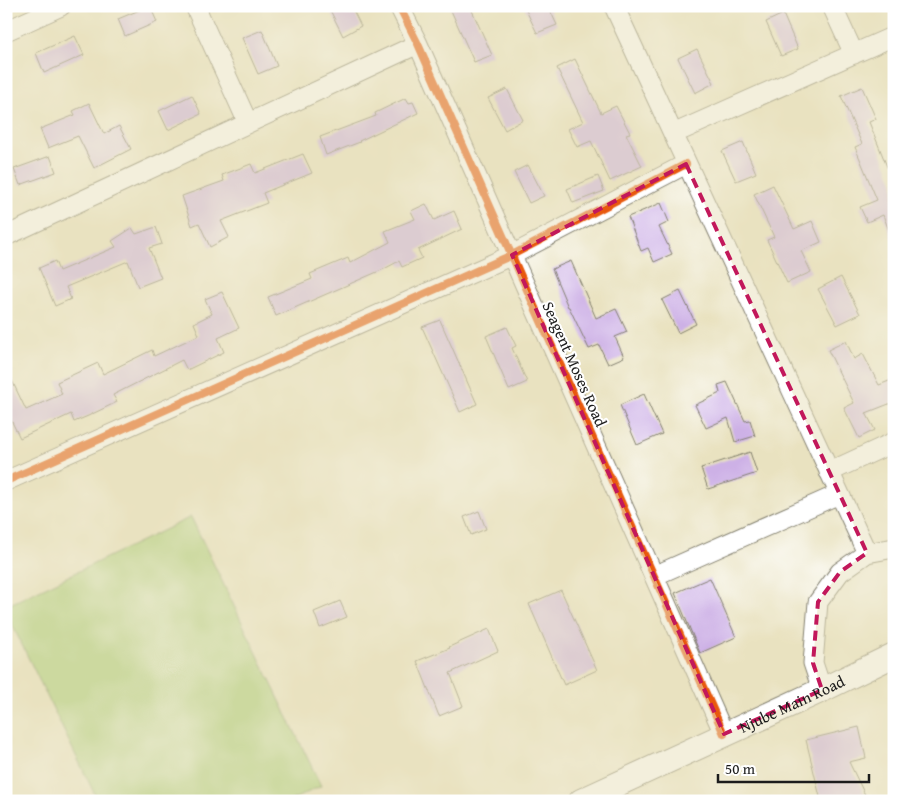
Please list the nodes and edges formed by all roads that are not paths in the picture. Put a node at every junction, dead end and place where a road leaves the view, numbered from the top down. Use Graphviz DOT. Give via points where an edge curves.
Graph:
graph roads {
  1 [pos="61,6"];
  2 [pos="195,6"];
  3 [pos="399,6"];
  4 [pos="614,6"];
  5 [pos="832,6"];
  6 [pos="6,31"];
  7 [pos="892,43"];
  8 [pos="418,44"];
  9 [pos="854,54"];
  10 [pos="248,123"];
  11 [pos="673,134"];
  12 [pos="686,164"];
  13 [pos="6,236"];
  14 [pos="512,255"];
  15 [pos="894,442"];
  16 [pos="829,472"];
  17 [pos="6,481"];
  18 [pos="839,494"];
  19 [pos="894,548"];
  20 [pos="867,553"];
  21 [pos="654,576"];
  22 [pos="894,655"];
  23 [pos="822,690"];
  24 [pos="724,734"];
  25 [pos="581,801"];
  1 -- 6 [label="street"];
  2 -- 10 [label="street"];
  3 -- 8 [label="street, Seagent Moses Road"];
  4 -- 11 [label="street"];
  5 -- 9 [label="street"];
  7 -- 9 [label="street"];
  8 -- 10 [label="street"];
  8 -- 14 [label="street, Seagent Moses Road"];
  9 -- 11 [label="street"];
  10 -- 13 [label="street"];
  11 -- 12 [label="street"];
  12 -- 14 [label="street"];
  12 -- 16 [label="street"];
  14 -- 17 [label="street"];
  14 -- 21 [label="street, Seagent Moses Road"];
  15 -- 16 [label="street"];
  16 -- 18 [label="street"];
  18 -- 20 [label="street"];
  18 -- 21 [label="street"];
  19 -- 20 [label="street"];
  20 -- 23 [label="street" via="840,572 818,602 813,662"];
  21 -- 24 [label="street, Seagent Moses Road"];
  22 -- 23 [label="street, Njube Main Road"];
  23 -- 24 [label="street, Njube Main Road"];
  24 -- 25 [label="street, Njube Main Road"];
}
